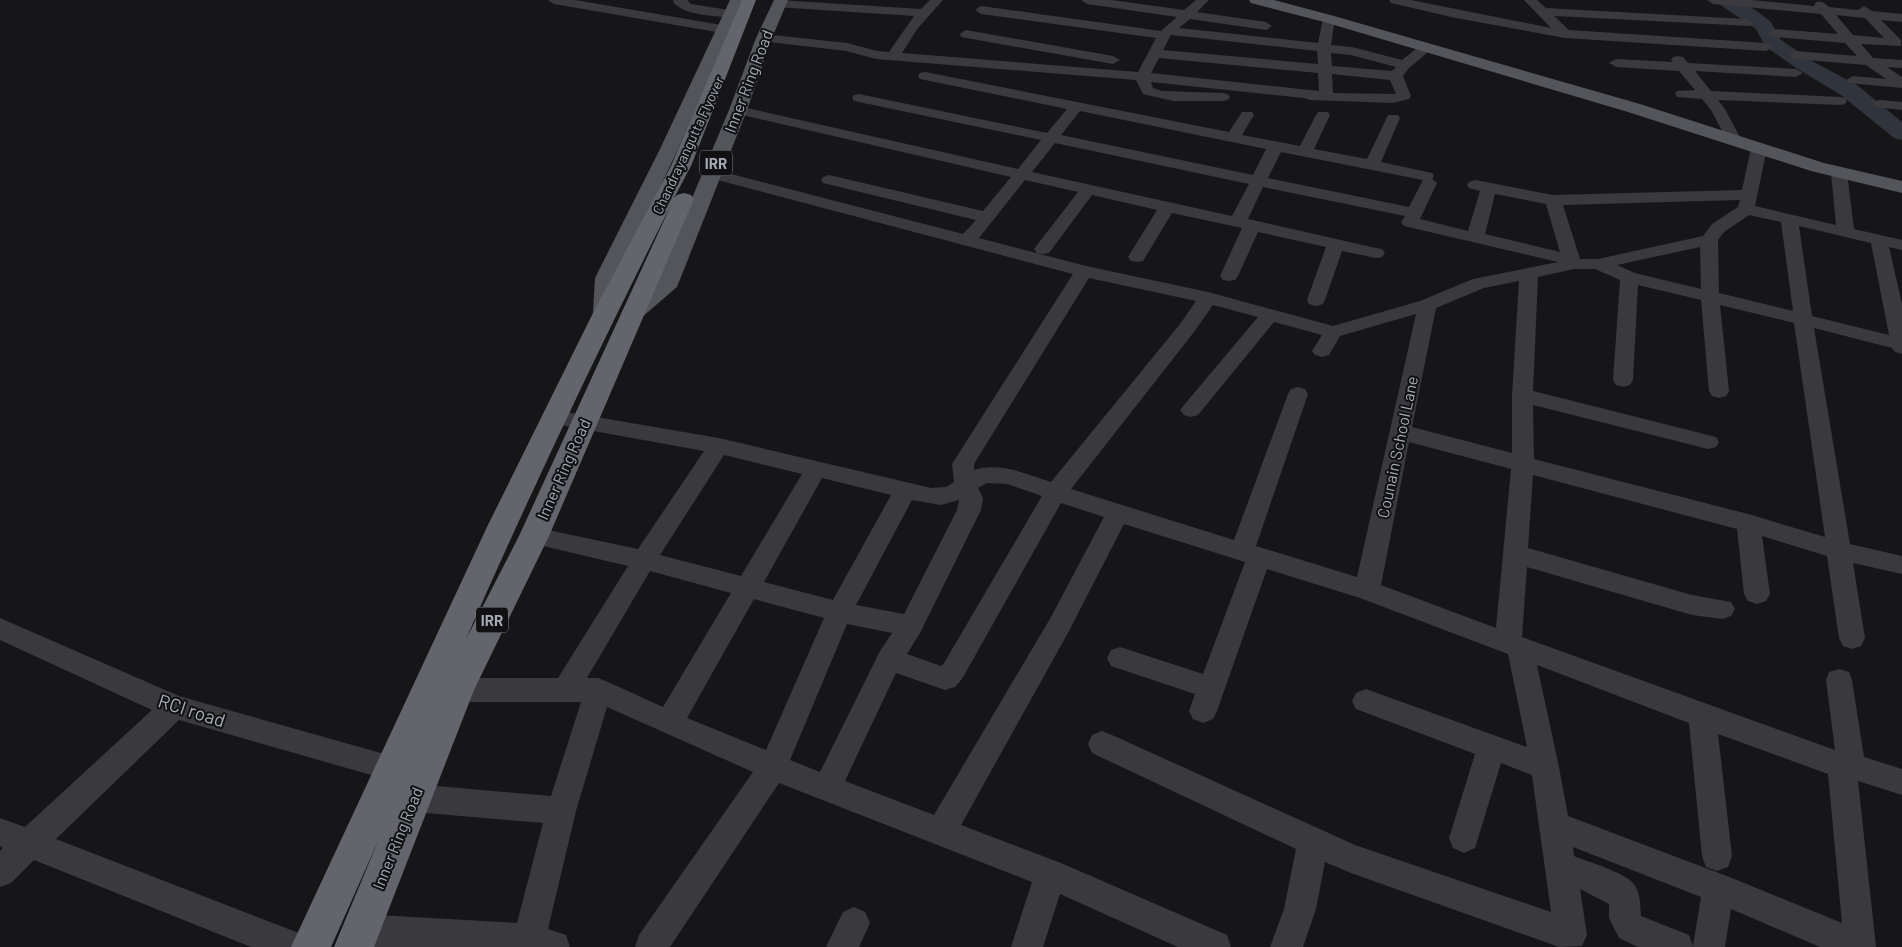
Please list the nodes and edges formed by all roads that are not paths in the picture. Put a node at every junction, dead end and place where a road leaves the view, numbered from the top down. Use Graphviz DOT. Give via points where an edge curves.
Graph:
graph roads {
  1 [pos="554,0"];
  2 [pos="680,0"];
  3 [pos="749,0"];
  4 [pos="937,0"];
  5 [pos="1087,0"];
  6 [pos="1203,0"];
  7 [pos="1256,0"];
  8 [pos="1395,0"];
  9 [pos="1466,0"];
  10 [pos="1530,0"];
  11 [pos="1713,0"];
  12 [pos="1856,0"];
  13 [pos="774,1"];
  14 [pos="1741,2"];
  15 [pos="1140,3"];
  16 [pos="1424,3"];
  17 [pos="1784,4"];
  18 [pos="1821,5"];
  19 [pos="1071,7"];
  20 [pos="1637,11"];
  21 [pos="1542,12"];
  22 [pos="729,14"];
  23 [pos="923,14"];
  24 [pos="1188,14"];
  25 [pos="1456,14"];
  26 [pos="1868,15"];
  27 [pos="977,17"];
  28 [pos="1902,18"];
  29 [pos="1329,19"];
  30 [pos="1061,21"];
  31 [pos="1746,23"];
  32 [pos="1266,26"];
  33 [pos="1166,33"];
  34 [pos="1774,33"];
  35 [pos="1565,34"];
  36 [pos="1805,35"];
  37 [pos="764,38"];
  38 [pos="1849,39"];
  39 [pos="1660,40"];
  40 [pos="1766,47"];
  41 [pos="1041,48"];
  42 [pos="1324,48"];
  43 [pos="1426,48"];
  44 [pos="897,49"];
  45 [pos="1153,53"];
  46 [pos="957,55"];
  47 [pos="1795,55"];
  48 [pos="1868,61"];
  49 [pos="1616,63"];
  50 [pos="1902,64"];
  51 [pos="1026,66"];
  52 [pos="1683,67"];
  53 [pos="1324,69"];
  54 [pos="1144,71"];
  55 [pos="1400,71"];
  56 [pos="1796,73"];
  57 [pos="925,76"];
  58 [pos="1852,80"];
  59 [pos="1902,84"];
  60 [pos="1682,94"];
  61 [pos="1707,94"];
  62 [pos="1326,96"];
  63 [pos="859,98"];
  64 [pos="1840,101"];
  65 [pos="1880,104"];
  66 [pos="1077,106"];
  67 [pos="1902,106"];
  68 [pos="737,112"];
  69 [pos="1247,115"];
  70 [pos="1323,115"];
  71 [pos="1393,118"];
  72 [pos="1052,136"];
  73 [pos="1232,137"];
  74 [pos="1733,139"];
  75 [pos="1276,145"];
  76 [pos="1759,148"];
  77 [pos="1306,151"];
  78 [pos="1801,161"];
  79 [pos="1372,165"];
  80 [pos="1022,173"];
  81 [pos="1840,173"];
  82 [pos="712,174"];
  83 [pos="829,180"];
  84 [pos="1258,180"];
  85 [pos="1902,182"];
  86 [pos="1902,187"];
  87 [pos="1088,188"];
  88 [pos="1553,200"];
  89 [pos="1748,202"];
  90 [pos="1168,206"];
  91 [pos="1403,211"];
  92 [pos="986,217"];
  93 [pos="1789,219"];
  94 [pos="1245,223"];
  95 [pos="1846,232"];
  96 [pos="1475,238"];
  97 [pos="968,240"];
  98 [pos="1709,240"];
  99 [pos="1879,240"];
  100 [pos="1336,244"];
  101 [pos="1902,245"];
  102 [pos="1043,249"];
  103 [pos="1376,253"];
  104 [pos="1137,257"];
  105 [pos="1572,262"];
  106 [pos="1598,264"];
  107 [pos="1084,271"];
  108 [pos="1529,274"];
  109 [pos="1229,276"];
  110 [pos="1629,277"];
  111 [pos="1710,296"];
  112 [pos="1208,298"];
  113 [pos="1316,300"];
  114 [pos="628,304"];
  115 [pos="1428,305"];
  116 [pos="1270,315"];
  117 [pos="1803,318"];
  118 [pos="1333,332"];
  119 [pos="1902,345"];
  120 [pos="1322,351"];
  121 [pos="1623,380"];
  122 [pos="1718,392"];
  123 [pos="1298,394"];
  124 [pos="1522,395"];
  125 [pos="1191,410"];
  126 [pos="570,419"];
  127 [pos="1401,432"];
  128 [pos="1708,442"];
  129 [pos="719,446"];
  130 [pos="1523,465"];
  131 [pos="817,468"];
  132 [pos="965,486"];
  133 [pos="906,489"];
  134 [pos="1056,492"];
  135 [pos="1118,513"];
  136 [pos="1748,523"];
  137 [pos="534,536"];
  138 [pos="1840,551"];
  139 [pos="1250,554"];
  140 [pos="1515,554"];
  141 [pos="644,560"];
  142 [pos="1902,565"];
  143 [pos="748,588"];
  144 [pos="1367,590"];
  145 [pos="1757,594"];
  146 [pos="1722,609"];
  147 [pos="839,612"];
  148 [pos="911,626"];
  149 [pos="0,628"];
  150 [pos="1852,638"];
  151 [pos="1514,645"];
  152 [pos="1120,658"];
  153 [pos="889,659"];
  154 [pos="1839,680"];
  155 [pos="567,688"];
  156 [pos="457,690"];
  157 [pos="598,690"];
  158 [pos="1366,700"];
  159 [pos="174,707"];
  160 [pos="1702,716"];
  161 [pos="669,723"];
  162 [pos="1102,744"];
  163 [pos="1491,747"];
  164 [pos="1846,766"];
  165 [pos="773,767"];
  166 [pos="1545,767"];
  167 [pos="392,768"];
  168 [pos="1902,782"];
  169 [pos="827,787"];
  170 [pos="414,798"];
  171 [pos="561,811"];
  172 [pos="1555,826"];
  173 [pos="0,832"];
  174 [pos="941,832"];
  175 [pos="1464,838"];
  176 [pos="1313,841"];
  177 [pos="29,844"];
  178 [pos="1717,856"];
  179 [pos="1561,866"];
  180 [pos="0,872"];
  181 [pos="1050,874"];
  182 [pos="1718,889"];
  183 [pos="357,938"];
  184 [pos="1571,941"];
  185 [pos="542,943"];
  186 [pos="292,947"];
  187 [pos="311,947"];
  188 [pos="651,947"];
  189 [pos="1027,947"];
  190 [pos="1215,947"];
  191 [pos="1286,947"];
  192 [pos="1677,947"];
  193 [pos="1709,947"];
  194 [pos="1860,947"];
  1 -- 22 [label="street"];
  2 -- 22 [label="street" via="687,7"];
  3 -- 114 [label="highway, Chandrayangutta Flyover / IRR" via="681,166 619,285"];
  4 -- 23 [label="street"];
  5 -- 15 [label="street"];
  6 -- 24 [label="street"];
  7 -- 29 [label="main road"];
  8 -- 16 [label="street"];
  9 -- 25 [label="street"];
  10 -- 21 [label="street"];
  11 -- 14 [label="street"];
  12 -- 26 [label="street"];
  13 -- 23 [label="street"];
  13 -- 37 [label="main road, Inner Ring Road / IRR"];
  13 -- 114 [label="highway, Chandrayangutta Flyover / IRR" via="697,170"];
  14 -- 17 [label="street"];
  15 -- 24 [label="street"];
  16 -- 25 [label="street"];
  17 -- 18 [label="street"];
  17 -- 36 [label="street"];
  18 -- 26 [label="street"];
  18 -- 38 [label="street"];
  19 -- 30 [label="street"];
  20 -- 21 [label="street"];
  20 -- 31 [label="street"];
  20 -- 39 [label="street"];
  21 -- 35 [label="street"];
  22 -- 114 [label="main road, Inner Ring Road / IRR" via="669,149 606,278"];
  23 -- 44 [label="street"];
  24 -- 32 [label="street"];
  24 -- 33 [label="street"];
  25 -- 35 [label="street"];
  26 -- 28 [label="street"];
  26 -- 38 [label="street" via="1896,43"];
  27 -- 30 [label="street"];
  27 -- 41 [label="street"];
  27 -- 46 [label="street"];
  29 -- 42 [label="street"];
  29 -- 43 [label="main road"];
  30 -- 33 [label="street"];
  30 -- 41 [label="street"];
  33 -- 42 [label="street"];
  33 -- 45 [label="street"];
  34 -- 36 [label="street"];
  35 -- 39 [label="street"];
  36 -- 38 [label="street"];
  37 -- 44 [label="street" via="847,47 870,54"];
  37 -- 68 [label="main road, Inner Ring Road / IRR"];
  38 -- 48 [label="street"];
  39 -- 40 [label="street"];
  39 -- 52 [label="street"];
  41 -- 51 [label="street"];
  41 -- 54 [label="street"];
  42 -- 53 [label="street"];
  42 -- 55 [label="street" via="1366,54"];
  43 -- 55 [label="street"];
  43 -- 74 [label="main road"];
  44 -- 46 [label="street"];
  45 -- 53 [label="street"];
  45 -- 54 [label="street"];
  46 -- 51 [label="street"];
  47 -- 48 [label="street"];
  48 -- 50 [label="street"];
  48 -- 59 [label="street"];
  49 -- 52 [label="street"];
  51 -- 54 [label="street"];
  52 -- 56 [label="street"];
  52 -- 61 [label="street"];
  53 -- 55 [label="street"];
  53 -- 62 [label="street"];
  54 -- 62 [label="street" via="1149,91 1172,96"];
  55 -- 62 [label="street" via="1404,92 1400,98"];
  57 -- 66 [label="street"];
  58 -- 59 [label="street"];
  60 -- 61 [label="street"];
  61 -- 64 [label="street"];
  61 -- 74 [label="street"];
  63 -- 72 [label="street"];
  65 -- 67 [label="street"];
  66 -- 72 [label="street"];
  66 -- 73 [label="street"];
  68 -- 80 [label="street" via="840,137 848,136"];
  68 -- 82 [label="main road, Inner Ring Road / IRR"];
  69 -- 73 [label="street"];
  70 -- 77 [label="street"];
  71 -- 79 [label="street"];
  72 -- 80 [label="street"];
  72 -- 84 [label="street"];
  73 -- 75 [label="street"];
  74 -- 76 [label="main road"];
  75 -- 77 [label="street"];
  75 -- 84 [label="street"];
  76 -- 78 [label="main road"];
  76 -- 89 [label="street"];
  77 -- 79 [label="street"];
  78 -- 81 [label="main road"];
  78 -- 85 [label="main road"];
  79 -- 96 [label="street" via="1427,180 1410,222"];
  80 -- 87 [label="street"];
  80 -- 92 [label="street"];
  81 -- 86 [label="main road"];
  81 -- 95 [label="street"];
  82 -- 97 [label="street"];
  82 -- 114 [label="main road, Inner Ring Road / IRR" via="666,287"];
  83 -- 92 [label="street"];
  84 -- 91 [label="street"];
  84 -- 94 [label="street"];
  87 -- 90 [label="street"];
  87 -- 102 [label="street"];
  88 -- 89 [label="street"];
  88 -- 96 [label="street" via="1481,189"];
  88 -- 105 [label="street"];
  89 -- 93 [label="street"];
  89 -- 98 [label="street"];
  90 -- 94 [label="street"];
  90 -- 104 [label="street"];
  92 -- 97 [label="street"];
  93 -- 95 [label="street"];
  93 -- 117 [label="street"];
  94 -- 100 [label="street"];
  94 -- 109 [label="street"];
  95 -- 99 [label="street"];
  96 -- 105 [label="street"];
  97 -- 107 [label="street"];
  98 -- 106 [label="street"];
  98 -- 111 [label="street"];
  99 -- 101 [label="street"];
  99 -- 119 [label="street"];
  100 -- 103 [label="street"];
  100 -- 113 [label="street"];
  105 -- 106 [label="street"];
  105 -- 108 [label="street"];
  106 -- 110 [label="street"];
  107 -- 112 [label="street"];
  107 -- 132 [label="street" via="964,464"];
  108 -- 115 [label="street" via="1479,283"];
  108 -- 124 [label="street"];
  110 -- 111 [label="street"];
  110 -- 121 [label="street"];
  111 -- 117 [label="street"];
  111 -- 122 [label="street"];
  112 -- 116 [label="street"];
  112 -- 134 [label="street"];
  114 -- 126 [label="highway, Inner Ring Road / IRR"];
  115 -- 118 [label="street"];
  115 -- 127 [label="street, Counain School Lane"];
  116 -- 118 [label="street"];
  116 -- 125 [label="street"];
  117 -- 119 [label="street"];
  117 -- 138 [label="street"];
  118 -- 120 [label="street"];
  123 -- 139 [label="street"];
  124 -- 128 [label="street"];
  124 -- 130 [label="street"];
  126 -- 129 [label="street"];
  126 -- 137 [label="highway, Inner Ring Road / IRR"];
  126 -- 167 [label="highway, Inner Ring Road / IRR" via="501,527"];
  127 -- 130 [label="street"];
  127 -- 144 [label="street, Counain School Lane"];
  129 -- 131 [label="street"];
  129 -- 141 [label="street"];
  130 -- 136 [label="street"];
  130 -- 140 [label="street"];
  131 -- 133 [label="street"];
  131 -- 143 [label="street"];
  132 -- 133 [label="street" via="945,497"];
  132 -- 134 [label="street" via="982,476 995,474"];
  132 -- 148 [label="street" via="971,498 968,510"];
  133 -- 147 [label="street"];
  134 -- 135 [label="street"];
  134 -- 153 [label="street" via="953,671 945,679"];
  135 -- 139 [label="street"];
  135 -- 174 [label="street" via="1060,624"];
  136 -- 138 [label="street"];
  136 -- 145 [label="street"];
  137 -- 141 [label="street"];
  137 -- 156 [label="highway, Inner Ring Road / IRR"];
  138 -- 142 [label="street"];
  138 -- 150 [label="street"];
  139 -- 144 [label="street"];
  139 -- 152 [label="street" via="1207,700"];
  140 -- 146 [label="street" via="1692,605"];
  140 -- 151 [label="street"];
  141 -- 143 [label="street"];
  141 -- 155 [label="street"];
  143 -- 147 [label="street"];
  143 -- 161 [label="street"];
  144 -- 151 [label="street"];
  147 -- 148 [label="street"];
  147 -- 165 [label="street"];
  148 -- 153 [label="street"];
  149 -- 159 [label="street, RCI road"];
  151 -- 160 [label="street"];
  151 -- 166 [label="street"];
  153 -- 169 [label="street"];
  154 -- 164 [label="street"];
  155 -- 156 [label="street"];
  155 -- 157 [label="street"];
  156 -- 170 [label="highway, Inner Ring Road / IRR"];
  157 -- 161 [label="street"];
  157 -- 171 [label="street"];
  158 -- 163 [label="street"];
  159 -- 167 [label="street, RCI road"];
  159 -- 177 [label="street"];
  160 -- 164 [label="street"];
  160 -- 178 [label="street"];
  161 -- 165 [label="street"];
  162 -- 176 [label="street"];
  163 -- 166 [label="street"];
  163 -- 175 [label="street"];
  164 -- 168 [label="street"];
  164 -- 194 [label="street"];
  165 -- 169 [label="street"];
  165 -- 188 [label="street"];
  166 -- 172 [label="street"];
  167 -- 187 [label="highway, Inner Ring Road / IRR"];
  169 -- 174 [label="street"];
  170 -- 171 [label="street"];
  170 -- 183 [label="highway, Inner Ring Road / IRR"];
  171 -- 185 [label="street"];
  172 -- 179 [label="street"];
  172 -- 182 [label="street"];
  173 -- 177 [label="street"];
  174 -- 181 [label="street"];
  176 -- 184 [label="street"];
  176 -- 191 [label="street" via="1299,909"];
  177 -- 180 [label="street"];
  177 -- 186 [label="street"];
  179 -- 184 [label="street"];
  179 -- 192 [label="street" via="1621,893 1625,900 1625,918 1630,927"];
  181 -- 189 [label="street"];
  181 -- 190 [label="street"];
  182 -- 193 [label="street"];
  182 -- 194 [label="street"];
  183 -- 185 [label="street"];
}
